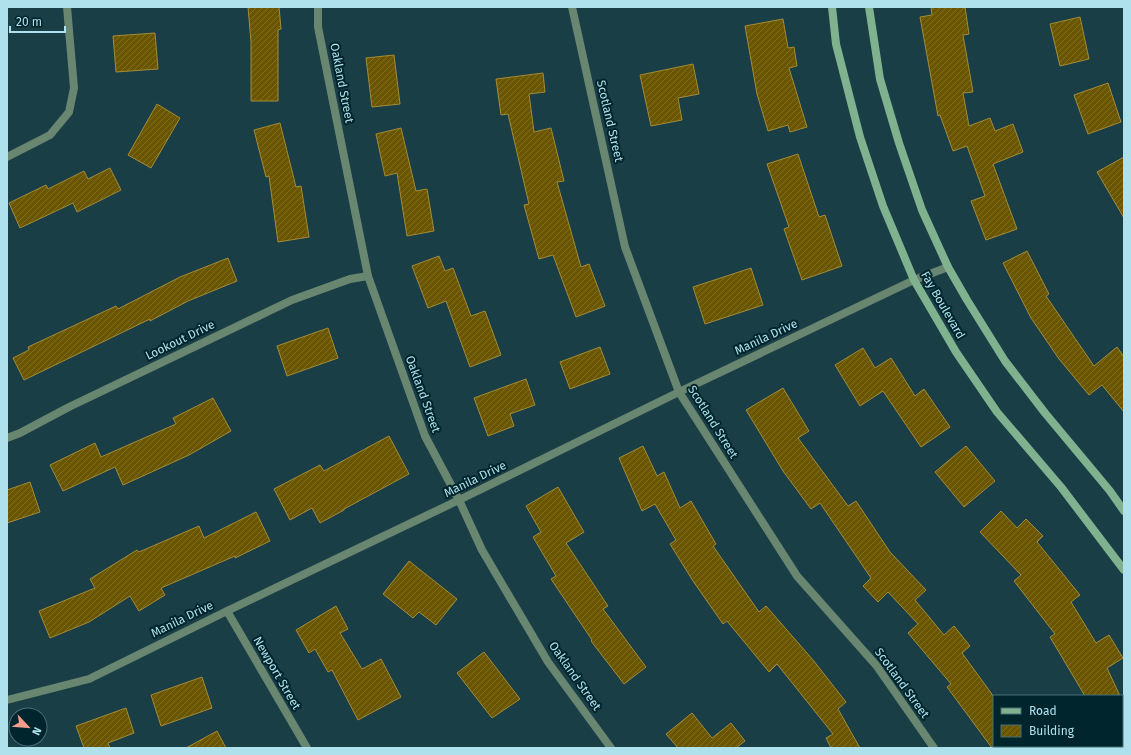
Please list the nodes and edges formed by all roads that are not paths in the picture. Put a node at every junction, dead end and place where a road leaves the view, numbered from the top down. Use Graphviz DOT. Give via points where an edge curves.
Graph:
graph roads {
  1 [pos="67,7"];
  2 [pos="318,7"];
  3 [pos="572,7"];
  4 [pos="832,7"];
  5 [pos="869,7"];
  6 [pos="7,157"];
  7 [pos="948,267"];
  8 [pos="368,276"];
  9 [pos="914,280"];
  10 [pos="679,392"];
  11 [pos="7,438"];
  12 [pos="459,500"];
  13 [pos="1124,511"];
  14 [pos="1124,570"];
  15 [pos="227,611"];
  16 [pos="7,700"];
  17 [pos="307,748"];
  18 [pos="611,748"];
  19 [pos="934,748"];
  1 -- 6 [label="street" via="74,88 69,112 50,136"];
  2 -- 8 [label="street, Oakland Street" via="318,27"];
  3 -- 10 [label="street, Scotland Street" via="625,247"];
  4 -- 9 [label="main road, Fay Boulevard" via="836,44 860,136 883,206"];
  5 -- 7 [label="main road, Fay Boulevard" via="880,79 899,143 922,210"];
  7 -- 9 [label="street, Manila Drive"];
  7 -- 13 [label="main road, Fay Boulevard" via="1005,361"];
  8 -- 11 [label="street, Lookout Drive" via="350,279 292,300"];
  8 -- 12 [label="street, Oakland Street" via="425,436"];
  9 -- 10 [label="street, Manila Drive"];
  9 -- 14 [label="main road, Fay Boulevard" via="956,352 997,412 1061,487"];
  10 -- 12 [label="street, Manila Drive"];
  10 -- 19 [label="street, Scotland Street" via="797,576 876,664"];
  12 -- 15 [label="street, Manila Drive"];
  12 -- 18 [label="street, Oakland Street" via="482,550 548,662"];
  15 -- 16 [label="street, Manila Drive" via="89,679"];
  15 -- 17 [label="street, Newport Street"];
}
